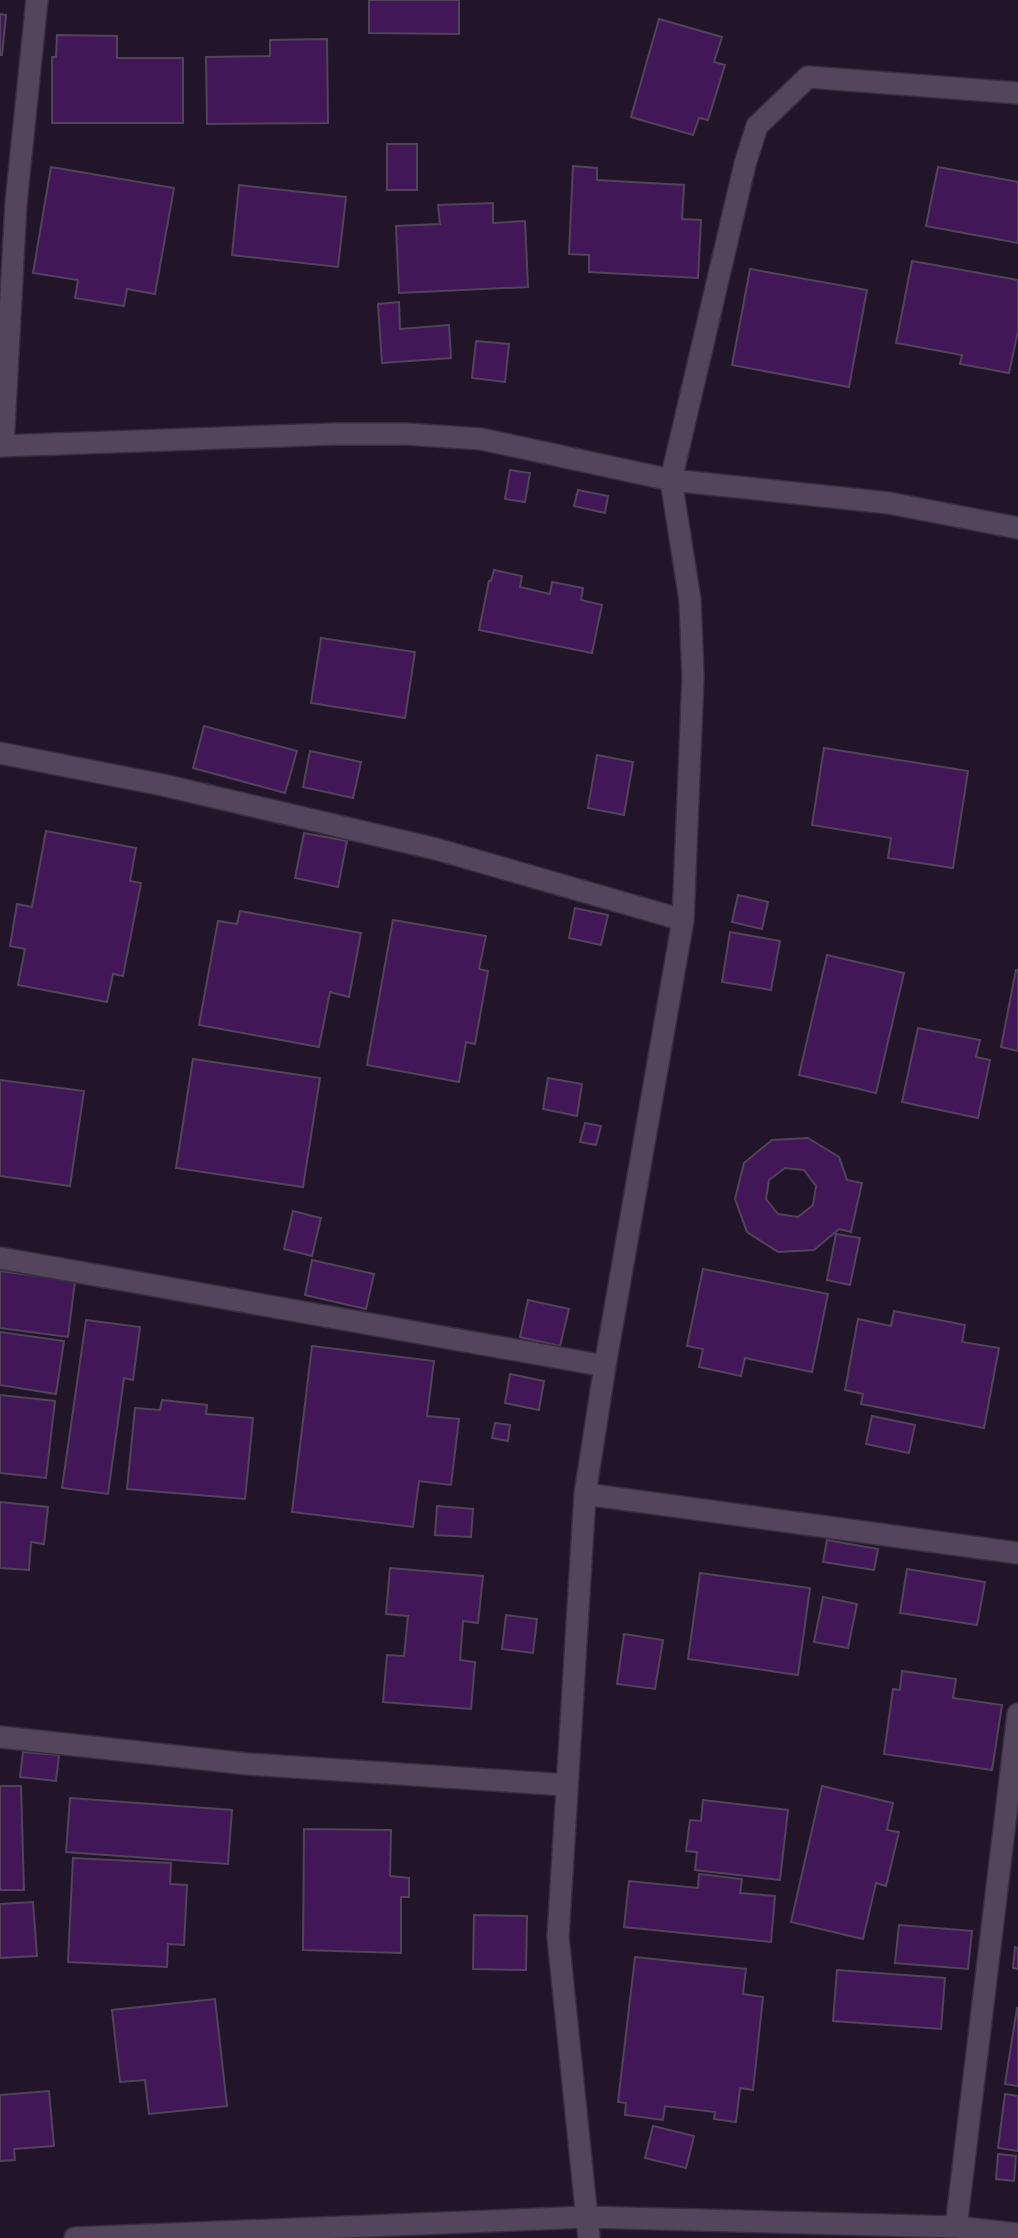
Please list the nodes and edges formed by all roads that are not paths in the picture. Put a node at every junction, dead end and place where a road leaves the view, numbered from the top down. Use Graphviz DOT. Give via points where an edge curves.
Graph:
graph roads {
  1 [pos="37,0"];
  2 [pos="1018,93"];
  3 [pos="1,446"];
  4 [pos="671,480"];
  5 [pos="1018,528"];
  6 [pos="0,753"];
  7 [pos="683,920"];
  8 [pos="0,1258"];
  9 [pos="605,1366"];
  10 [pos="585,1494"];
  11 [pos="1018,1553"];
  12 [pos="1018,1714"];
  13 [pos="0,1737"];
  14 [pos="567,1785"];
  15 [pos="956,2227"];
  16 [pos="588,2228"];
  17 [pos="1018,2234"];
  18 [pos="75,2238"];
  1 -- 3 [label="street" via="16,203"];
  2 -- 4 [label="street" via="808,77 757,125"];
  3 -- 4 [label="street" via="406,434 481,439"];
  4 -- 5 [label="street" via="888,503"];
  4 -- 7 [label="street" via="690,600 692,677"];
  6 -- 7 [label="street" via="163,785 436,849"];
  7 -- 9 [label="street"];
  8 -- 9 [label="street"];
  9 -- 10 [label="street"];
  10 -- 11 [label="street"];
  10 -- 14 [label="street"];
  12 -- 15 [label="street"];
  13 -- 14 [label="street" via="247,1764"];
  14 -- 16 [label="street" via="558,1937"];
  15 -- 16 [label="street"];
  15 -- 17 [label="street"];
  16 -- 18 [label="street"];
}
